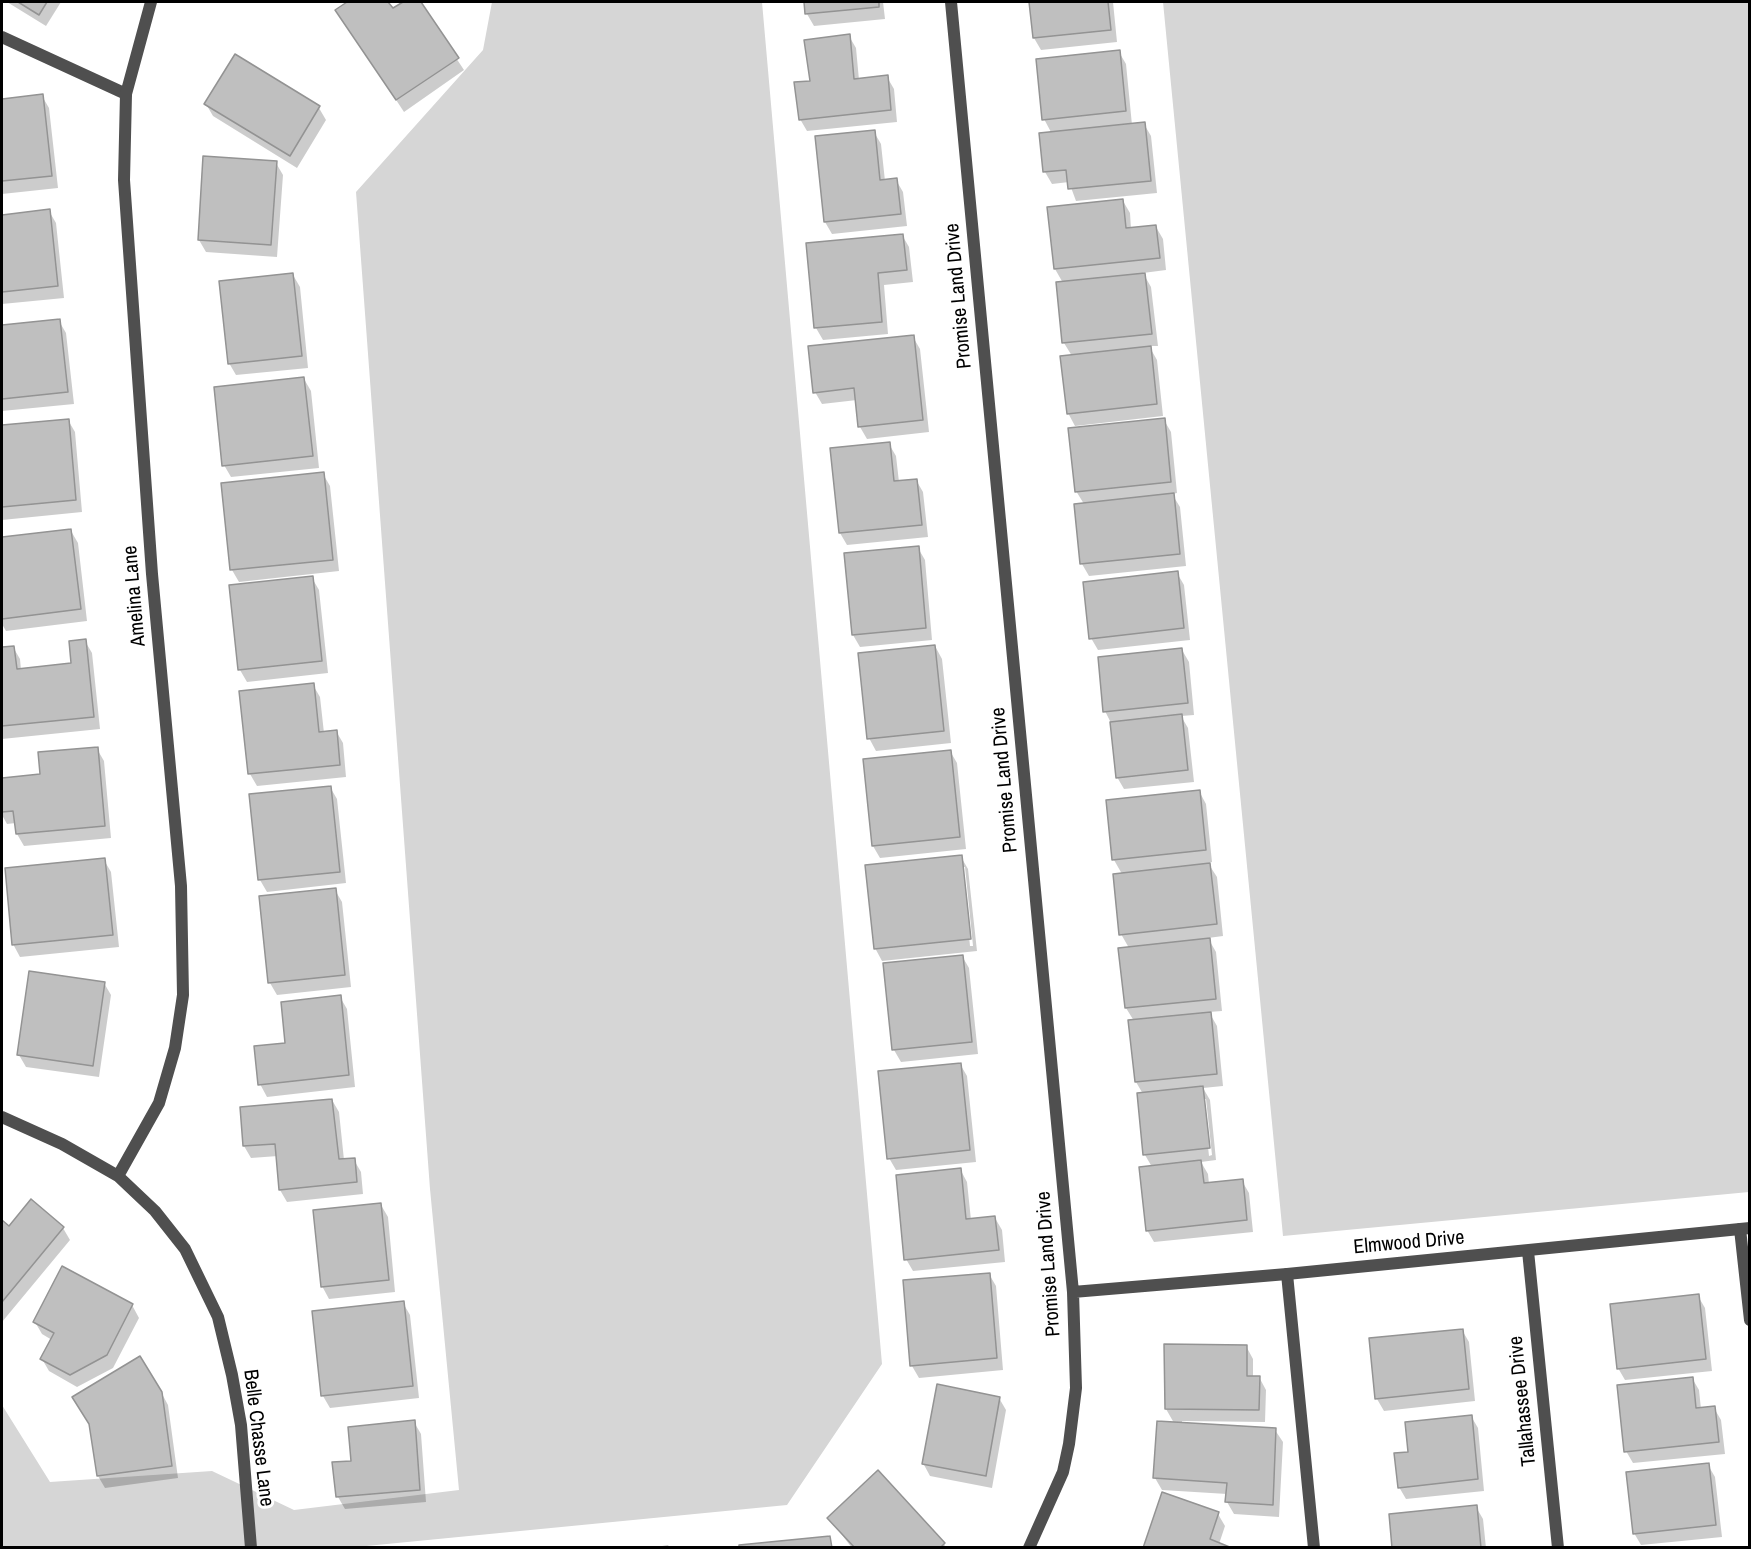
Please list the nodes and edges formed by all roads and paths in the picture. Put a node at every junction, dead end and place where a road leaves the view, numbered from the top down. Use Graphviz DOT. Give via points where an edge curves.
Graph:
graph roads {
  1 [pos="151,2"];
  2 [pos="951,2"];
  3 [pos="2,38"];
  4 [pos="126,94"];
  5 [pos="2,1118"];
  6 [pos="118,1176"];
  7 [pos="1745,1229"];
  8 [pos="1528,1251"];
  9 [pos="1287,1274"];
  10 [pos="1072,1292"];
  11 [pos="1749,1320"];
  12 [pos="251,1548"];
  13 [pos="1029,1548"];
  14 [pos="1314,1548"];
  15 [pos="1558,1548"];
  1 -- 4 [label="street, Amelina Lane"];
  2 -- 10 [label="street, Promise Land Drive"];
  3 -- 4 [label="street"];
  4 -- 6 [label="street, Amelina Lane" via="124,180 184,950 182,1006 159,1103"];
  5 -- 6 [label="street, Belle Chasse Lane" via="62,1144"];
  6 -- 12 [label="street, Belle Chasse Lane" via="155,1211 185,1249 218,1317 241,1425"];
  7 -- 8 [label="street, Elmwood Drive"];
  7 -- 11 [label="street"];
  8 -- 9 [label="street, Elmwood Drive"];
  8 -- 15 [label="street, Tallahassee Drive"];
  9 -- 10 [label="street, Elmwood Drive"];
  9 -- 14 [label="street"];
  10 -- 13 [label="street, Promise Land Drive" via="1076,1388 1070,1444 1059,1481"];
}
